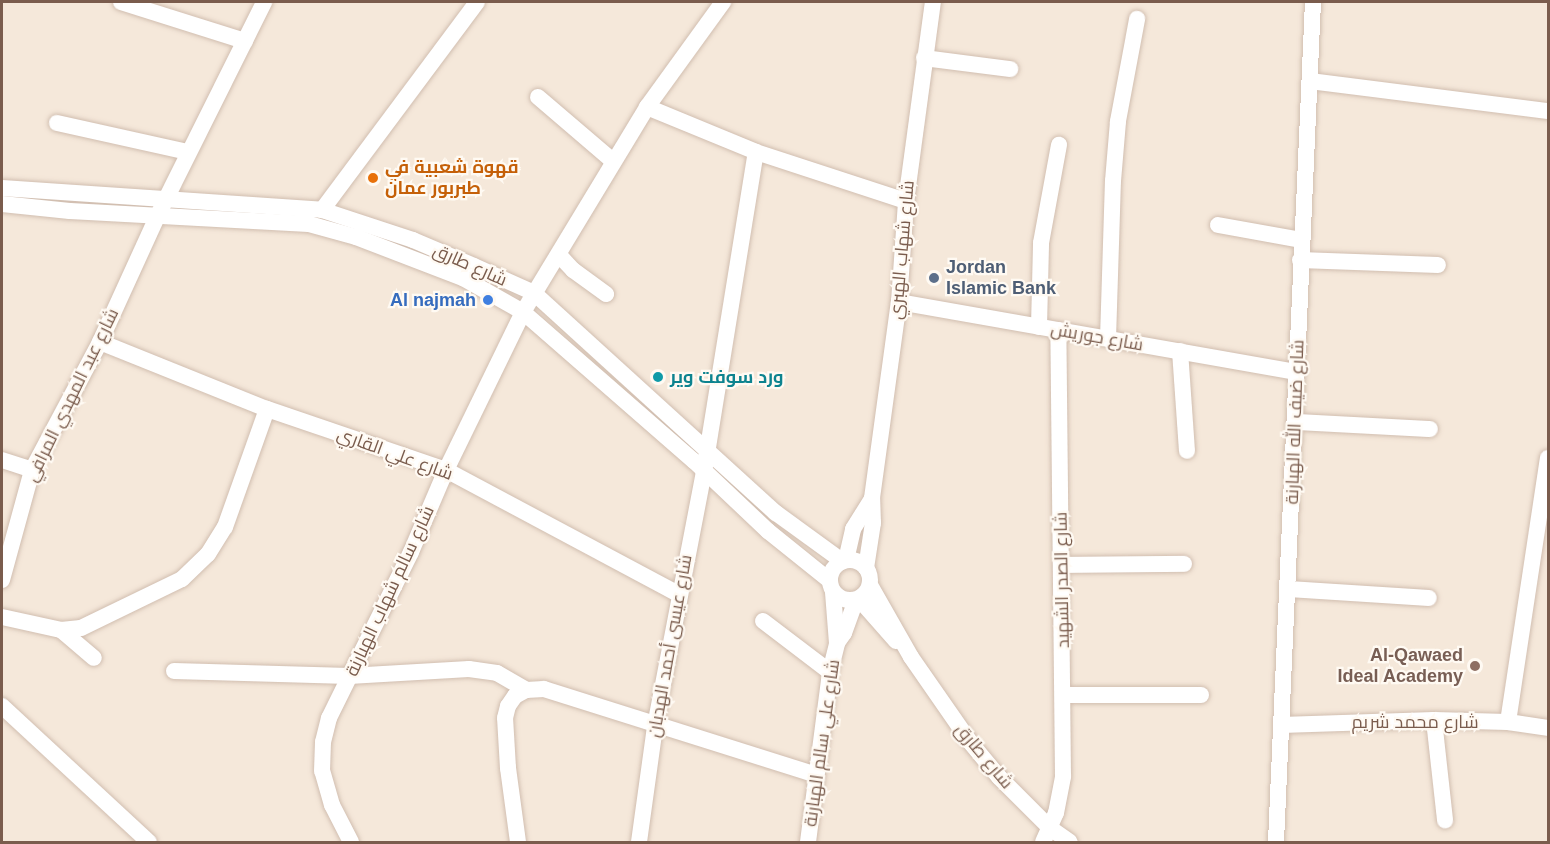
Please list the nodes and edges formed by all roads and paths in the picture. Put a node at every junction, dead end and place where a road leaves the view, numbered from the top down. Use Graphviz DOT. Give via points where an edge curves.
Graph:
graph roads {
  1 [pos="121,2"];
  2 [pos="264,2"];
  3 [pos="477,2"];
  4 [pos="723,2"];
  5 [pos="933,2"];
  6 [pos="1313,2"];
  7 [pos="1137,19"];
  8 [pos="245,41"];
  9 [pos="924,58"];
  10 [pos="1010,69"];
  11 [pos="1310,81"];
  12 [pos="538,97"];
  13 [pos="647,107"];
  14 [pos="1548,111"];
  15 [pos="57,123"];
  16 [pos="1059,145"];
  17 [pos="756,152"];
  18 [pos="188,153"];
  19 [pos="613,161"];
  20 [pos="2,188"];
  21 [pos="166,200"];
  22 [pos="906,201"];
  23 [pos="2,204"];
  24 [pos="322,210"];
  25 [pos="158,215"];
  26 [pos="1218,225"];
  27 [pos="1300,240"];
  28 [pos="558,255"];
  29 [pos="1300,260"];
  30 [pos="1438,265"];
  31 [pos="534,293"];
  32 [pos="606,294"];
  33 [pos="899,302"];
  34 [pos="523,312"];
  35 [pos="1039,327"];
  36 [pos="1058,330"];
  37 [pos="1108,339"];
  38 [pos="100,342"];
  39 [pos="1180,351"];
  40 [pos="1296,372"];
  41 [pos="267,409"];
  42 [pos="1296,422"];
  43 [pos="1430,429"];
  44 [pos="1187,450"];
  45 [pos="706,451"];
  46 [pos="1548,458"];
  47 [pos="2,460"];
  48 [pos="32,470"];
  49 [pos="446,470"];
  50 [pos="704,472"];
  51 [pos="872,498"];
  52 [pos="844,561"];
  53 [pos="1184,564"];
  54 [pos="1062,565"];
  55 [pos="866,568"];
  56 [pos="2,580"];
  57 [pos="831,586"];
  58 [pos="1289,589"];
  59 [pos="678,594"];
  60 [pos="862,595"];
  61 [pos="1429,598"];
  62 [pos="2,616"];
  63 [pos="763,621"];
  64 [pos="61,630"];
  65 [pos="837,643"];
  66 [pos="94,658"];
  67 [pos="174,671"];
  68 [pos="830,672"];
  69 [pos="349,676"];
  70 [pos="526,690"];
  71 [pos="1064,695"];
  72 [pos="1201,695"];
  73 [pos="2,706"];
  74 [pos="1434,720"];
  75 [pos="1508,722"];
  76 [pos="1281,725"];
  77 [pos="655,726"];
  78 [pos="1546,730"];
  79 [pos="816,775"];
  80 [pos="1445,820"];
  81 [pos="1047,835"];
  82 [pos="149,843"];
  83 [pos="351,843"];
  84 [pos="518,843"];
  85 [pos="639,843"];
  86 [pos="807,843"];
  87 [pos="1070,843"];
  88 [pos="1276,843"];
  1 -- 8 [label="street"];
  2 -- 8 [label="street, شارع عبد المهدي المرافي"];
  3 -- 24 [label="street"];
  4 -- 13 [label="street, شارع سالم شهاب الهبارنة"];
  5 -- 9 [label="street, شارع شهاب الهبري"];
  6 -- 11 [label="street, شارع ضيف الله الهبارنة"];
  7 -- 37 [label="street" via="1118,121"];
  8 -- 18 [label="street, شارع عبد المهدي المرافي"];
  9 -- 10 [label="street"];
  9 -- 22 [label="street, شارع شهاب الهبري"];
  11 -- 14 [label="street"];
  11 -- 27 [label="street, شارع ضيف الله الهبارنة"];
  12 -- 19 [label="street"];
  13 -- 17 [label="street"];
  13 -- 19 [label="street, شارع سالم شهاب الهبارنة"];
  15 -- 18 [label="street"];
  16 -- 35 [label="street" via="1041,243"];
  17 -- 22 [label="street"];
  17 -- 45 [label="street, شارع عيسى أحمد الهدبان"];
  18 -- 21 [label="street, شارع عبد المهدي المرافي"];
  19 -- 28 [label="street, شارع سالم شهاب الهبارنة"];
  20 -- 21 [label="street, شارع طارق"];
  21 -- 24 [label="street, شارع طارق"];
  21 -- 25 [label="street, شارع عبد المهدي المرافي"];
  22 -- 33 [label="street, شارع شهاب الهبري"];
  23 -- 25 [label="street, شارع طارق"];
  24 -- 31 [label="street, شارع طارق" via="413,240"];
  25 -- 34 [label="street, شارع طارق" via="278,220 332,229 463,278"];
  25 -- 38 [label="street, شارع عبد المهدي المرافي"];
  26 -- 27 [label="street"];
  27 -- 29 [label="street, شارع ضيف الله الهبارنة"];
  28 -- 31 [label="street, شارع سالم شهاب الهبارنة"];
  28 -- 32 [label="street"];
  29 -- 30 [label="street"];
  29 -- 40 [label="street, شارع ضيف الله الهبارنة"];
  31 -- 34 [label="street, شارع سالم شهاب الهبارنة"];
  31 -- 45 [label="street, شارع طارق"];
  33 -- 35 [label="street, شارع جوريش"];
  33 -- 51 [label="street, شارع شهاب الهبري"];
  34 -- 49 [label="street, شارع سالم شهاب الهبارنة"];
  34 -- 50 [label="street, شارع طارق"];
  35 -- 36 [label="street, شارع جوريش"];
  36 -- 37 [label="street, شارع جوريش"];
  36 -- 54 [label="street, شارع الصدر الشهيد"];
  37 -- 39 [label="street, شارع جوريش"];
  38 -- 41 [label="street, شارع علي القاري"];
  38 -- 48 [label="street, شارع عبد المهدي المرافي"];
  39 -- 40 [label="street, شارع جوريش"];
  39 -- 44 [label="street"];
  40 -- 42 [label="street, شارع ضيف الله الهبارنة"];
  41 -- 49 [label="street, شارع علي القاري"];
  41 -- 64 [label="street" via="225,527 208,554 182,579 81,628"];
  42 -- 43 [label="street"];
  42 -- 58 [label="street, شارع ضيف الله الهبارنة"];
  45 -- 50 [label="street, شارع عيسى أحمد الهدبان"];
  45 -- 52 [label="street, شارع طارق" via="776,513"];
  46 -- 75 [label="street"];
  47 -- 48 [label="street"];
  48 -- 56 [label="street, شارع عبد المهدي المرافي"];
  49 -- 59 [label="street, شارع علي القاري"];
  49 -- 69 [label="street, شارع سالم شهاب الهبارنة" via="411,552"];
  50 -- 57 [label="street, شارع طارق"];
  50 -- 59 [label="street, شارع عيسى أحمد الهدبان"];
  51 -- 52 [label="street, شارع شهاب الهبري" via="853,529"];
  51 -- 55 [label="street, شارع شهاب الهبري" via="873,523"];
  52 -- 55 [label="street" via="861,563"];
  52 -- 57 [label="street" via="833,568"];
  53 -- 54 [label="street"];
  54 -- 71 [label="street, شارع الصدر الشهيد"];
  55 -- 60 [label="street"];
  57 -- 60 [label="street" via="843,600"];
  57 -- 65 [label="street, شارع علي سالم الهبارنة"];
  58 -- 61 [label="street"];
  58 -- 76 [label="street, شارع ضيف الله الهبارنة"];
  59 -- 77 [label="street, شارع عيسى أحمد الهدبان"];
  60 -- 65 [label="street, شارع علي سالم الهبارنة"];
  60 -- 81 [label="street, شارع طارق" via="970,742"];
  62 -- 64 [label="street"];
  63 -- 68 [label="street"];
  64 -- 66 [label="street"];
  65 -- 68 [label="street, شارع علي سالم الهبارنة"];
  67 -- 69 [label="street"];
  68 -- 79 [label="street, شارع علي سالم الهبارنة"];
  69 -- 70 [label="street" via="470,669 497,673"];
  69 -- 83 [label="street, شارع سالم شهاب الهبارنة" via="322,742 322,771 332,806"];
  70 -- 77 [label="street" via="544,689"];
  70 -- 84 [label="street" via="515,696 505,718"];
  71 -- 72 [label="street"];
  71 -- 81 [label="street, شارع الصدر الشهيد" via="1063,776 1060,799"];
  73 -- 82 [label="street"];
  74 -- 75 [label="street, شارع محمد شريم"];
  74 -- 76 [label="street, شارع محمد شريم"];
  74 -- 80 [label="street"];
  75 -- 78 [label="street, شارع محمد شريم"];
  76 -- 88 [label="street, شارع ضيف الله الهبارنة"];
  77 -- 79 [label="street"];
  77 -- 85 [label="street, شارع عيسى أحمد الهدبان"];
  79 -- 86 [label="street, شارع علي سالم الهبارنة"];
  81 -- 87 [label="street, شارع طارق"];
}
